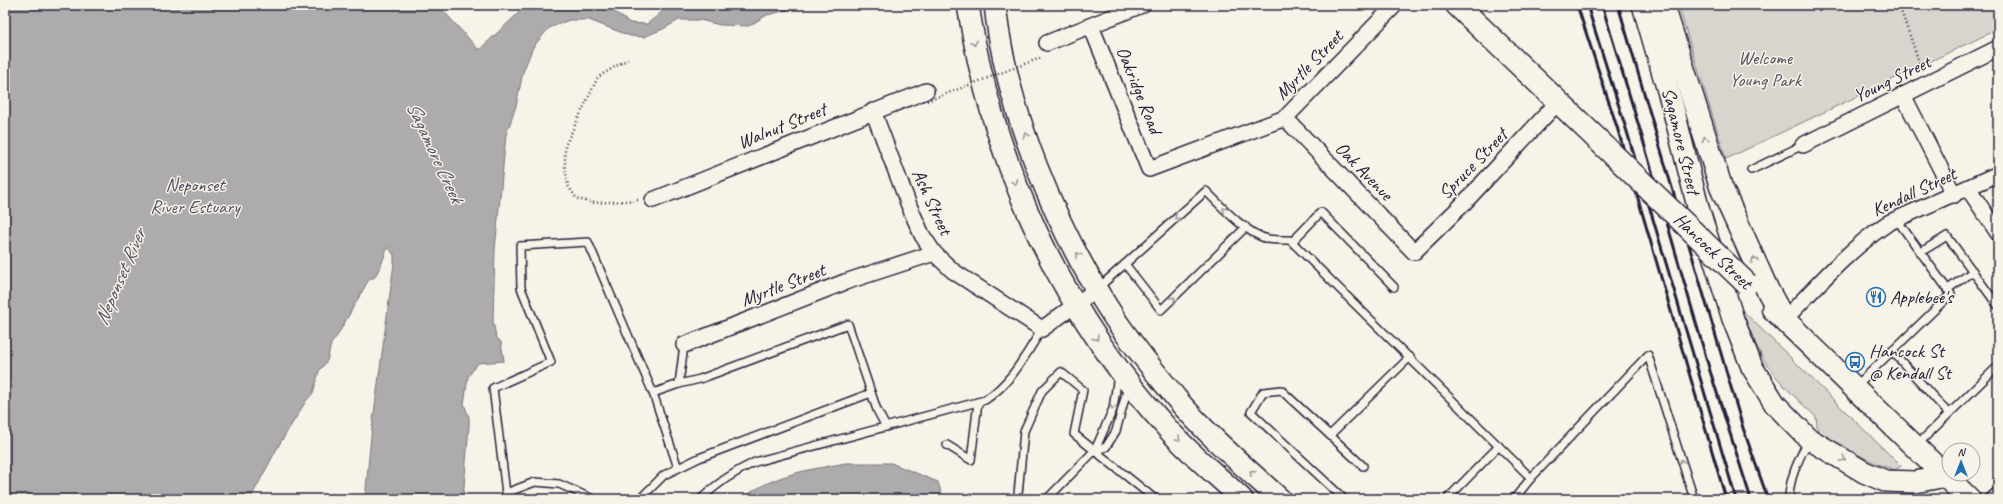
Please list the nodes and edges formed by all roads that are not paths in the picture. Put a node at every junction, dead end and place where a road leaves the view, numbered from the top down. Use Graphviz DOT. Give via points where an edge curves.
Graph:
graph roads {
  1 [pos="968,5"];
  2 [pos="994,5"];
  3 [pos="1142,5"];
  4 [pos="1395,5"];
  5 [pos="1457,5"];
  6 [pos="1643,5"];
  7 [pos="1663,5"];
  8 [pos="1091,26"];
  9 [pos="1998,48"];
  10 [pos="1045,50"];
  11 [pos="1903,95"];
  12 [pos="926,96"];
  13 [pos="1558,102"];
  14 [pos="873,111"];
  15 [pos="1285,118"];
  16 [pos="1803,145"];
  17 [pos="1149,169"];
  18 [pos="1751,170"];
  19 [pos="1998,174"];
  20 [pos="1968,188"];
  21 [pos="1954,195"];
  22 [pos="653,200"];
  23 [pos="1897,220"];
  24 [pos="1246,227"];
  25 [pos="1998,233"];
  26 [pos="1292,242"];
  27 [pos="1414,252"];
  28 [pos="1920,252"];
  29 [pos="934,253"];
  30 [pos="1125,264"];
  31 [pos="1973,271"];
  32 [pos="1394,287"];
  33 [pos="1097,289"];
  34 [pos="1948,289"];
  35 [pos="1076,305"];
  36 [pos="1998,306"];
  37 [pos="1784,320"];
  38 [pos="1042,329"];
  39 [pos="684,346"];
  40 [pos="1892,351"];
  41 [pos="1410,357"];
  42 [pos="1998,366"];
  43 [pos="1124,376"];
  44 [pos="679,384"];
  45 [pos="1854,388"];
  46 [pos="654,393"];
  47 [pos="871,393"];
  48 [pos="978,402"];
  49 [pos="1949,414"];
  50 [pos="886,427"];
  51 [pos="1330,435"];
  52 [pos="1809,439"];
  53 [pos="947,445"];
  54 [pos="1498,446"];
  55 [pos="1915,447"];
  56 [pos="1095,450"];
  57 [pos="1363,466"];
  58 [pos="678,468"];
  59 [pos="1941,471"];
  60 [pos="1941,477"];
  61 [pos="1531,478"];
  62 [pos="1952,482"];
  63 [pos="1998,490"];
  64 [pos="1338,493"];
  65 [pos="1239,497"];
  66 [pos="593,499"];
  67 [pos="640,499"];
  68 [pos="700,499"];
  69 [pos="1019,499"];
  70 [pos="1047,499"];
  71 [pos="1155,499"];
  72 [pos="1280,499"];
  73 [pos="1332,499"];
  74 [pos="1344,499"];
  75 [pos="1447,499"];
  76 [pos="1514,499"];
  77 [pos="1694,499"];
  78 [pos="1789,499"];
  79 [pos="1969,499"];
  80 [pos="1988,499"];
  1 -- 35 [label="main road, one-way" via="984,88 1008,163 1028,214"];
  33 -- 2 [label="main road, one-way" via="1056,211 1032,151 1009,77"];
  3 -- 8 [label="street"];
  4 -- 15 [label="street, Myrtle Street"];
  5 -- 13 [label="main road, Hancock Street"];
  6 -- 52 [label="main road, Sagamore Street" via="1699,211 1733,319 1752,367 1775,404"];
  37 -- 7 [label="main road, one-way" via="1767,289 1721,187"];
  8 -- 10 [label="street"];
  8 -- 17 [label="street, Oakridge Road"];
  9 -- 11 [label="street, Young Street"];
  11 -- 16 [label="street, Young Street"];
  11 -- 21 [label="street"];
  12 -- 14 [label="street, Walnut Street"];
  13 -- 27 [label="street, Spruce Street" via="1463,204"];
  13 -- 37 [label="main road, Hancock Street, bridge"];
  14 -- 22 [label="street, Walnut Street"];
  14 -- 29 [label="street, Ash Street" via="910,208 922,235"];
  15 -- 17 [label="street, Myrtle Street"];
  15 -- 27 [label="street, Oak Avenue"];
  16 -- 18 [label="lane"];
  19 -- 20 [label="street, Kendall Street"];
  20 -- 21 [label="street, Kendall Street"];
  20 -- 25 [label="street"];
  21 -- 23 [label="street, Kendall Street"];
  23 -- 28 [label="lane"];
  23 -- 37 [label="street, Kendall Street" via="1854,248"];
  24 -- 26 [label="lane" via="1267,238"];
  24 -- 30 [label="lane, one-way" via="1206,191"];
  30 -- 24 [label="lane, one-way" via="1161,310"];
  26 -- 32 [label="lane" via="1322,212"];
  26 -- 41 [label="lane"];
  28 -- 31 [label="lane" via="1947,236"];
  28 -- 34 [label="lane"];
  29 -- 38 [label="street, Ash Street" via="953,271"];
  29 -- 39 [label="street, Myrtle Street" via="845,282"];
  30 -- 33 [label="lane"];
  31 -- 34 [label="lane"];
  31 -- 36 [label="lane"];
  33 -- 35 [label="street"];
  72 -- 33 [label="main road, one-way" via="1216,440 1177,399 1134,346"];
  34 -- 40 [label="lane" via="1951,294"];
  35 -- 38 [label="street"];
  35 -- 43 [label="main road, one-way"];
  37 -- 45 [label="main road, Hancock Street"];
  38 -- 48 [label="lane" via="1000,390"];
  39 -- 44 [label="lane, Myrtle Street"];
  40 -- 45 [label="lane"];
  40 -- 49 [label="lane"];
  41 -- 51 [label="lane"];
  41 -- 54 [label="lane"];
  42 -- 49 [label="lane"];
  43 -- 56 [label="lane, one-way"];
  43 -- 56 [label="lane" via="1116,431 1106,447"];
  43 -- 65 [label="main road, one-way" via="1171,433"];
  44 -- 46 [label="lane"];
  44 -- 47 [label="lane" via="700,379 848,324"];
  45 -- 55 [label="main road, Hancock Street"];
  46 -- 58 [label="lane"];
  46 -- 66 [label="lane" via="588,242 520,246 521,288 551,362 493,388 506,493 535,482 559,484"];
  47 -- 50 [label="lane"];
  47 -- 58 [label="lane"];
  48 -- 50 [label="lane"];
  48 -- 53 [label="lane" via="971,460"];
  49 -- 55 [label="lane"];
  50 -- 68 [label="lane" via="755,462 715,484"];
  51 -- 57 [label="lane"];
  51 -- 64 [label="lane" via="1281,390 1262,392 1250,412"];
  52 -- 60 [label="main road, Sagamore Street, one-way" via="1864,472 1885,481 1915,482"];
  52 -- 78 [label="lane" via="1789,488"];
  54 -- 61 [label="lane"];
  54 -- 75 [label="lane"];
  55 -- 59 [label="main road, Hancock Street"];
  56 -- 69 [label="lane" via="1074,434 1083,390 1061,372 1042,391 1024,431"];
  56 -- 70 [label="lane"];
  56 -- 71 [label="lane"];
  58 -- 67 [label="lane" via="664,475"];
  61 -- 76 [label="lane"];
  77 -- 61 [label="lane, one-way" via="1648,356"];
  62 -- 79 [label="main road, Hancock Street"];
  63 -- 80 [label="lane"];
  64 -- 73 [label="lane"];
  64 -- 74 [label="lane"];
}
